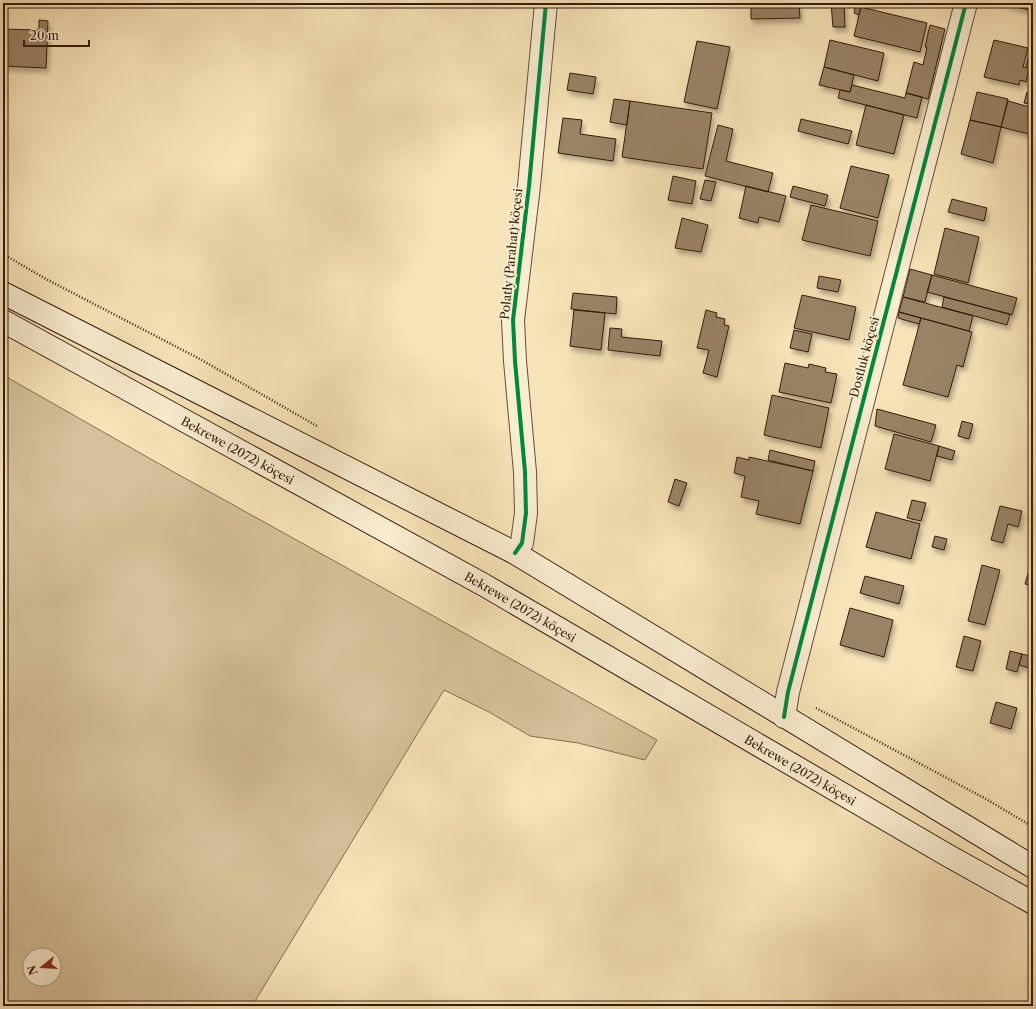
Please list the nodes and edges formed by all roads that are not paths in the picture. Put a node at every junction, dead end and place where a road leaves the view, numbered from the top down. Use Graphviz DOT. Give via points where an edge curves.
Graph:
graph roads {
  1 [pos="546,3"];
  2 [pos="966,3"];
  3 [pos="3,292"];
  4 [pos="3,321"];
  5 [pos="515,554"];
  6 [pos="784,717"];
  7 [pos="1033,867"];
  8 [pos="1033,903"];
  1 -- 5 [label="main road, Polatly (Parahat) köçesi" via="529,186 513,320 526,513 522,543"];
  2 -- 6 [label="main road, Dostluk köçesi" via="788,692"];
  3 -- 5 [label="main road"];
  4 -- 8 [label="main road, Bekrewe (2072) köçesi" via="484,585"];
  5 -- 6 [label="main road"];
  6 -- 7 [label="main road"];
}
